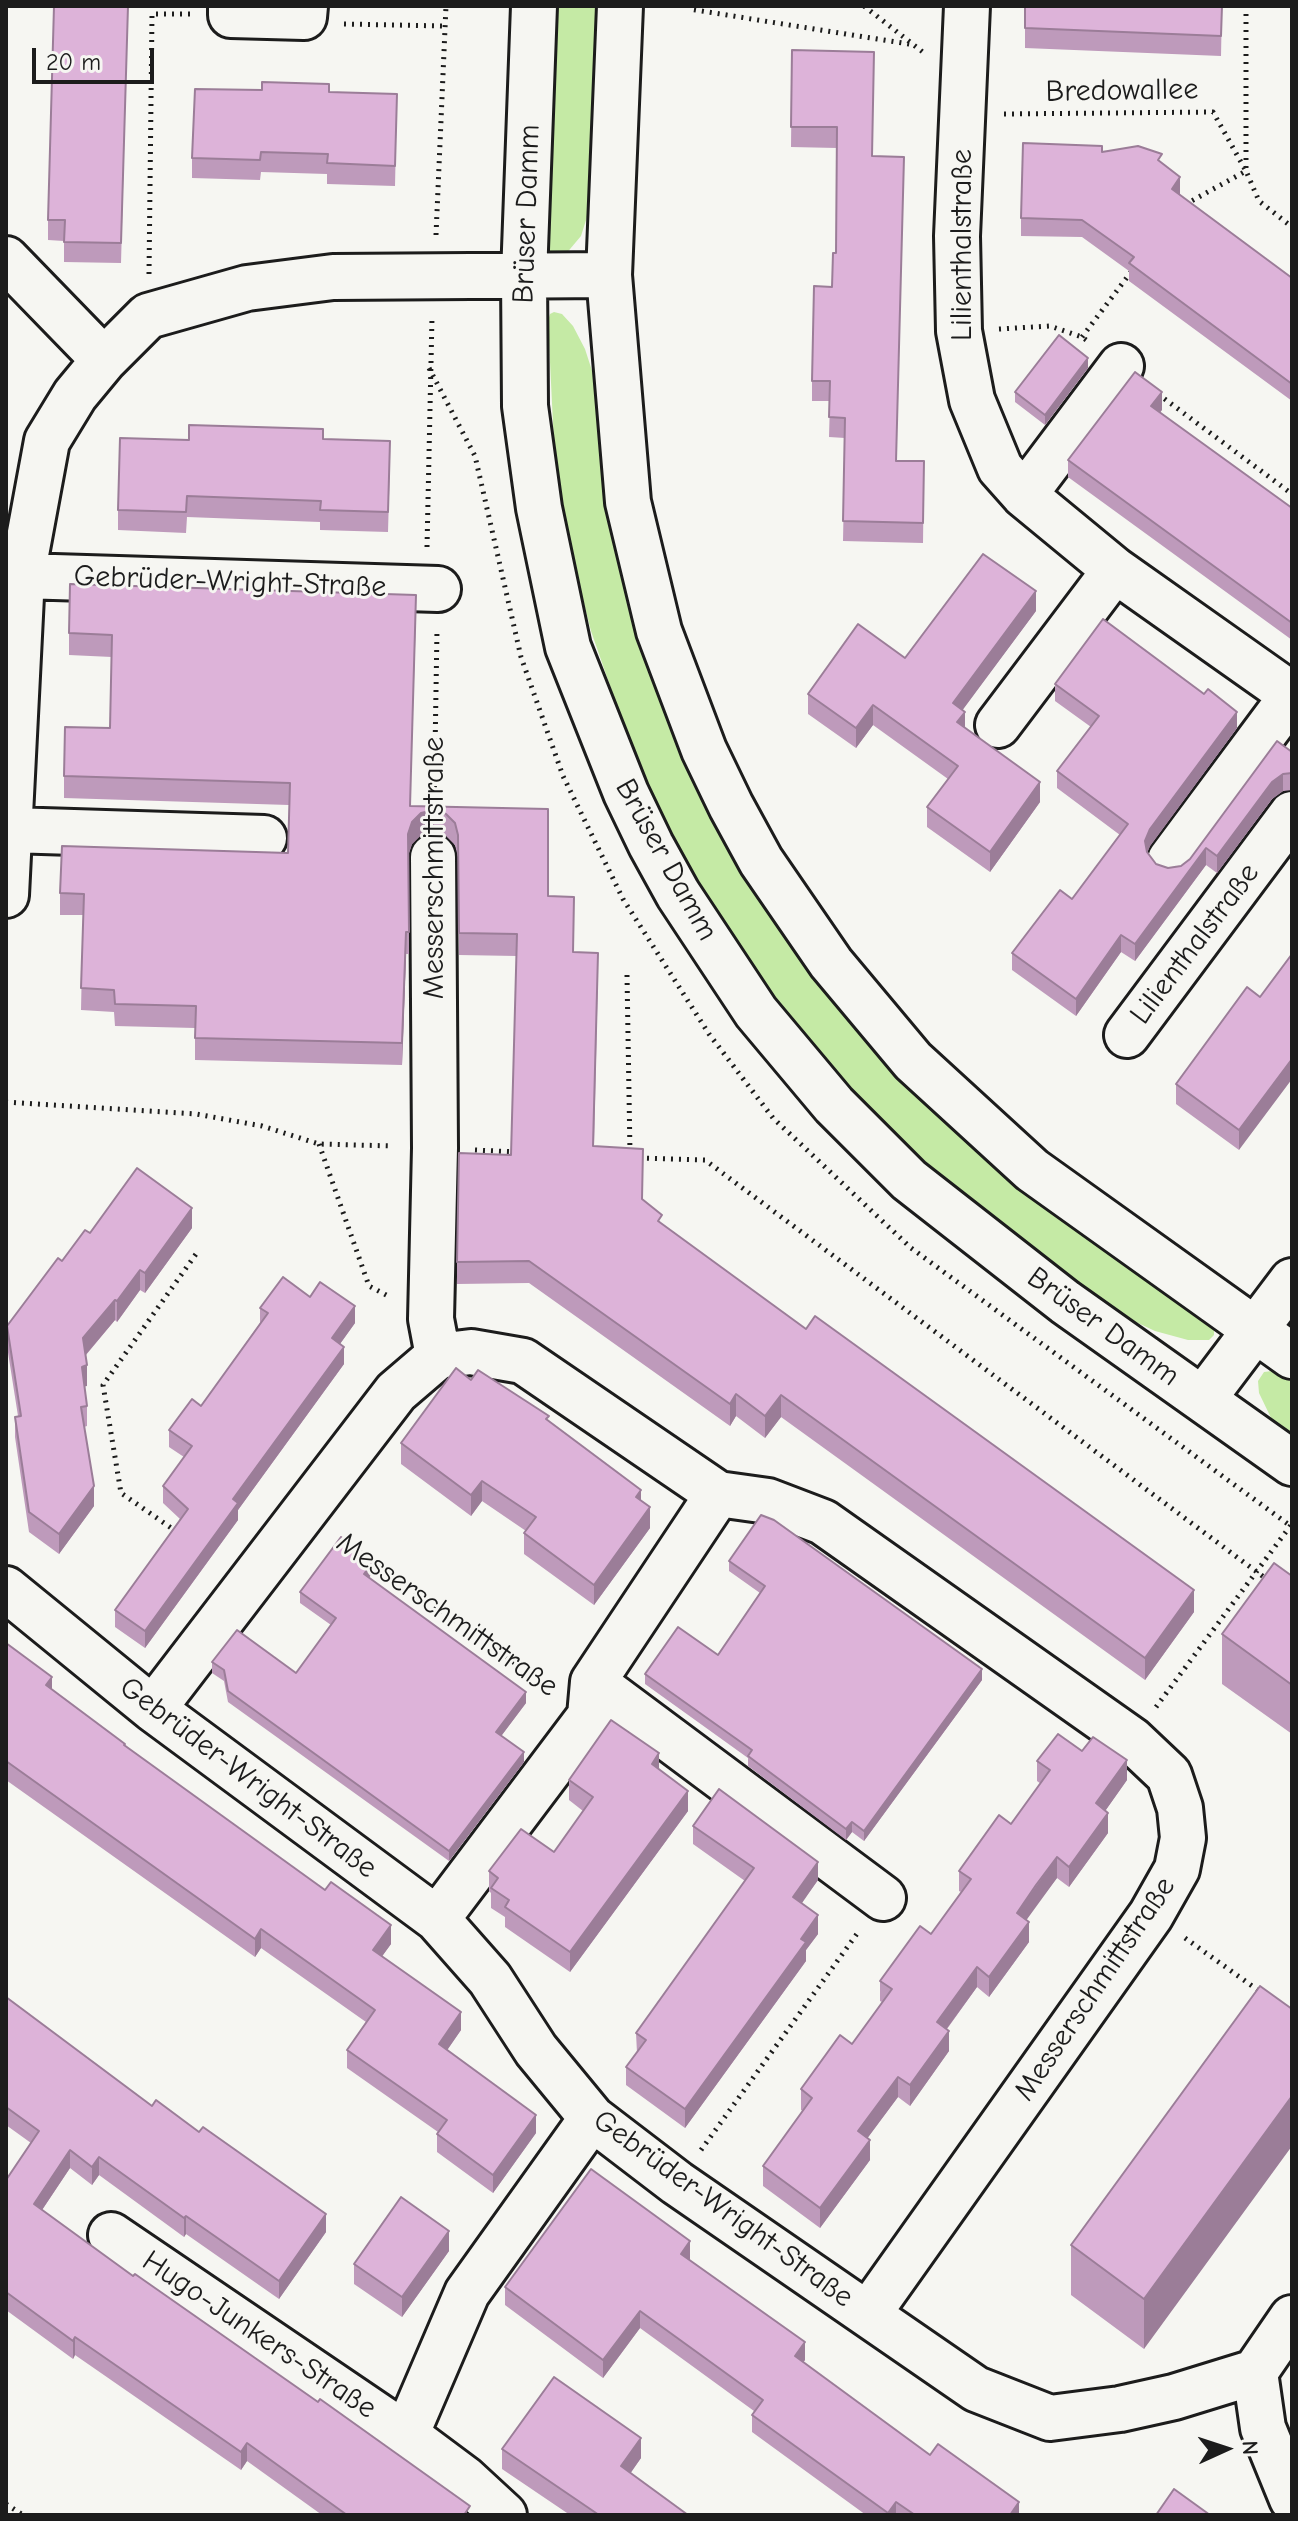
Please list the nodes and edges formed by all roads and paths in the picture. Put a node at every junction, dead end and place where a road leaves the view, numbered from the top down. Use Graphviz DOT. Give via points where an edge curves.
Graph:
graph roads {
  1 [pos="446,6"];
  2 [pos="534,6"];
  3 [pos="620,6"];
  4 [pos="689,6"];
  5 [pos="967,6"];
  6 [pos="1246,6"];
  7 [pos="231,10"];
  8 [pos="304,12"];
  9 [pos="444,26"];
  10 [pos="916,46"];
  11 [pos="963,114"];
  12 [pos="1246,171"];
  13 [pos="1180,207"];
  14 [pos="1292,227"];
  15 [pos="6,259"];
  16 [pos="1131,272"];
  17 [pos="434,275"];
  18 [pos="609,275"];
  19 [pos="524,276"];
  20 [pos="148,316"];
  21 [pos="1082,337"];
  22 [pos="104,360"];
  23 [pos="1121,366"];
  24 [pos="1024,495"];
  25 [pos="1115,570"];
  26 [pos="22,576"];
  27 [pos="438,589"];
  28 [pos="1292,696"];
  29 [pos="998,725"];
  30 [pos="1292,814"];
  31 [pos="10,830"];
  32 [pos="264,838"];
  33 [pos="433,857"];
  34 [pos="1170,860"];
  35 [pos="6,895"];
  36 [pos="627,975"];
  37 [pos="1127,1035"];
  38 [pos="6,1102"];
  39 [pos="319,1144"];
  40 [pos="435,1148"];
  41 [pos="520,1152"];
  42 [pos="196,1254"];
  43 [pos="1292,1281"];
  44 [pos="1257,1331"];
  45 [pos="434,1338"];
  46 [pos="1292,1356"];
  47 [pos="1203,1399"];
  48 [pos="1292,1463"];
  49 [pos="718,1494"];
  50 [pos="1291,1526"];
  51 [pos="185,1538"];
  52 [pos="365,1557"];
  53 [pos="1256,1571"];
  54 [pos="1280,1588"];
  55 [pos="6,1589"];
  56 [pos="592,1699"];
  57 [pos="153,1709"];
  58 [pos="1132,1740"];
  59 [pos="883,1898"];
  60 [pos="1151,1915"];
  61 [pos="437,1919"];
  62 [pos="1267,1997"];
  63 [pos="592,2118"];
  64 [pos="677,2183"];
  65 [pos="111,2235"];
  66 [pos="868,2314"];
  67 [pos="1292,2318"];
  68 [pos="1255,2372"];
  69 [pos="406,2435"];
  70 [pos="1292,2499"];
  71 [pos="6,2504"];
  72 [pos="23,2515"];
  73 [pos="504,2515"];
  1 -- 9 [label="path, Messerschmittstraße"];
  2 -- 19 [label="street, Brüser Damm"];
  3 -- 18 [label="street"];
  4 -- 10 [label="path"];
  5 -- 11 [label="street, Lilienthalstraße"];
  6 -- 12 [label="path, Bredowallee"];
  7 -- 8 [label="street"];
  7 -- 20 [label="path" via="152,14"];
  8 -- 9 [label="path" via="328,24"];
  9 -- 17 [label="path, Messerschmittstraße"];
  11 -- 12 [label="path, Bredowallee" via="1213,112"];
  11 -- 24 [label="street, Lilienthalstraße" via="959,331 972,400 1000,468"];
  12 -- 13 [label="path"];
  12 -- 14 [label="path, Bredowallee" via="1259,201"];
  15 -- 22 [label="street"];
  16 -- 21 [label="path"];
  17 -- 19 [label="street"];
  17 -- 20 [label="street" via="333,277 247,288"];
  17 -- 27 [label="path, Messerschmittstraße" via="427,570"];
  18 -- 19 [label="street"];
  18 -- 44 [label="street" via="628,502 659,631 704,750 761,861 872,1015 962,1108 1032,1170"];
  19 -- 47 [label="street, Brüser Damm" via="525,406 539,508 568,647 626,793 678,894 756,1012 797,1063 909,1180 1065,1302"];
  20 -- 22 [label="street"];
  22 -- 26 [label="street" via="47,441"];
  23 -- 24 [label="street"];
  24 -- 25 [label="street, Lilienthalstraße"];
  25 -- 28 [label="street, Lilienthalstraße"];
  25 -- 29 [label="street"];
  26 -- 27 [label="street, Gebrüder-Wright-Straße"];
  26 -- 31 [label="street"];
  27 -- 33 [label="path, Messerschmittstraße"];
  28 -- 34 [label="street"];
  30 -- 37 [label="street, Lilienthalstraße"];
  31 -- 32 [label="street"];
  31 -- 35 [label="street"];
  33 -- 40 [label="street, Messerschmittstraße"];
  36 -- 53 [label="path" via="630,1158 705,1160"];
  38 -- 39 [label="path" via="196,1114"];
  39 -- 40 [label="path"];
  39 -- 45 [label="path" via="369,1286"];
  40 -- 41 [label="path"];
  40 -- 45 [label="street, Messerschmittstraße"];
  42 -- 51 [label="path" via="103,1385 121,1493"];
  43 -- 44 [label="street"];
  44 -- 46 [label="street"];
  44 -- 47 [label="street"];
  45 -- 49 [label="street, Messerschmittstraße" via="471,1352 523,1361"];
  45 -- 57 [label="street, Messerschmittstraße"];
  47 -- 48 [label="street, Brüser Damm"];
  49 -- 56 [label="street, Messerschmittstraße"];
  49 -- 58 [label="street, Messerschmittstraße" via="768,1501 823,1522"];
  50 -- 53 [label="path"];
  52 -- 56 [label="path, Messerschmittstraße"];
  53 -- 54 [label="path"];
  53 -- 58 [label="path"];
  55 -- 57 [label="street, Gebrüder-Wright-Straße"];
  56 -- 59 [label="street, Messerschmittstraße"];
  56 -- 61 [label="street, Messerschmittstraße"];
  57 -- 61 [label="street, Gebrüder-Wright-Straße"];
  58 -- 60 [label="street, Messerschmittstraße" via="1169,1775 1180,1808 1183,1838 1177,1869"];
  59 -- 64 [label="path"];
  60 -- 62 [label="path"];
  60 -- 66 [label="street, Messerschmittstraße"];
  61 -- 63 [label="street, Gebrüder-Wright-Straße" via="490,1979 536,2050"];
  63 -- 64 [label="street, Gebrüder-Wright-Straße"];
  63 -- 69 [label="street, Hugo-Junkers-Straße" via="467,2293"];
  64 -- 66 [label="street, Gebrüder-Wright-Straße"];
  65 -- 69 [label="street, Hugo-Junkers-Straße"];
  66 -- 68 [label="street, Gebrüder-Wright-Straße" via="976,2389 1050,2418 1174,2397"];
  67 -- 68 [label="street"];
  68 -- 70 [label="street" via="1263,2428"];
  69 -- 73 [label="street, Hugo-Junkers-Straße"];
  71 -- 72 [label="path"];
}
